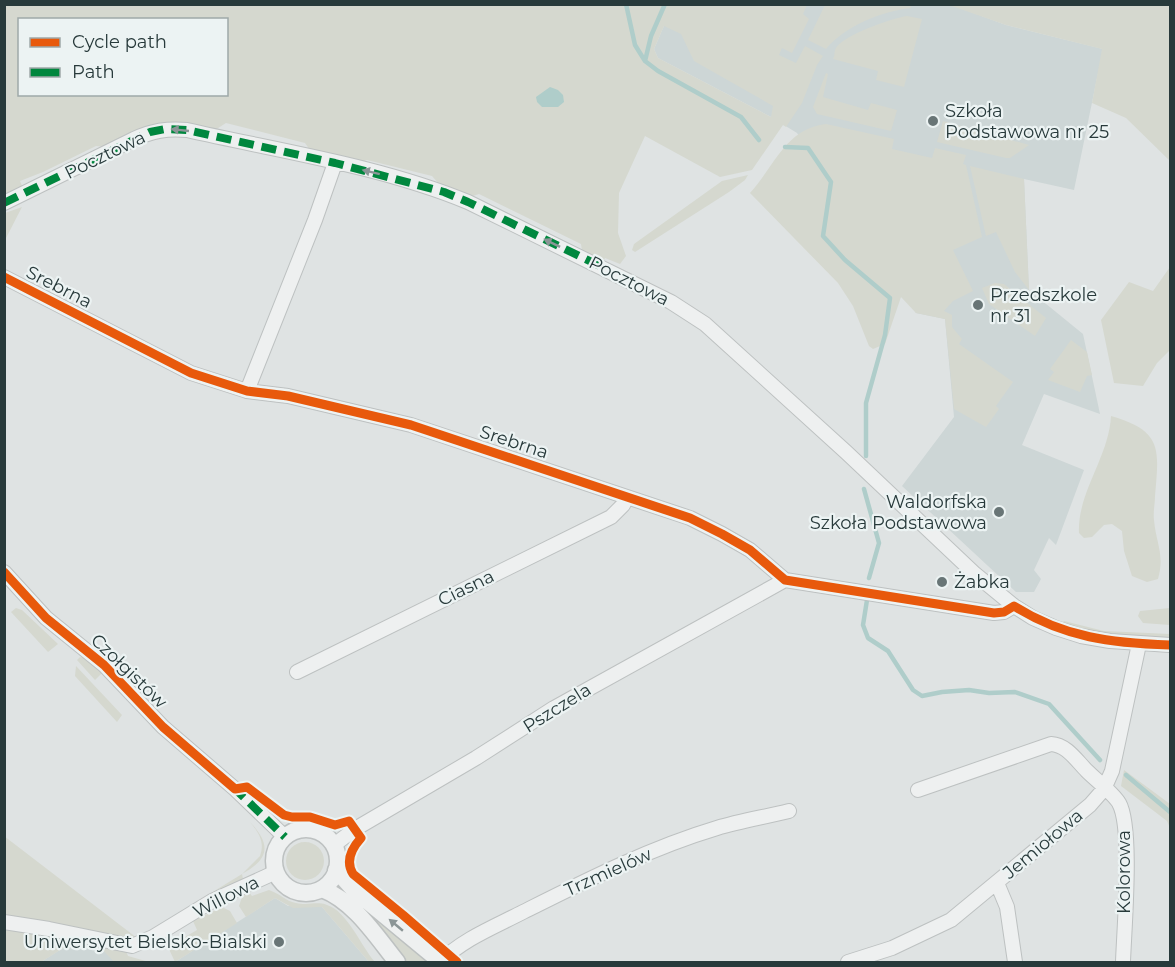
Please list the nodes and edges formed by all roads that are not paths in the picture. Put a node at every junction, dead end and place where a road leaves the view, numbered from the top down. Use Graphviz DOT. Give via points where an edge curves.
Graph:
graph roads {
  1 [pos="335,163"];
  2 [pos="4,203"];
  3 [pos="4,277"];
  4 [pos="247,391"];
  5 [pos="627,497"];
  6 [pos="4,572"];
  7 [pos="785,580"];
  8 [pos="1014,606"];
  9 [pos="1139,644"];
  10 [pos="1170,645"];
  11 [pos="297,672"];
  12 [pos="1104,789"];
  13 [pos="918,790"];
  14 [pos="789,811"];
  15 [pos="285,837"];
  16 [pos="334,845"];
  17 [pos="336,870"];
  18 [pos="276,872"];
  19 [pos="997,883"];
  20 [pos="322,889"];
  21 [pos="4,922"];
  22 [pos="440,962"];
  23 [pos="397,963"];
  24 [pos="848,963"];
  25 [pos="1015,963"];
  26 [pos="1123,963"];
  1 -- 2 [label="street, Pocztowa, one-way" via="187,130 165,129 134,139"];
  1 -- 4 [label="street"];
  8 -- 1 [label="street, Pocztowa, one-way" via="705,324 604,268 444,192"];
  3 -- 4 [label="street, Srebrna" via="191,373"];
  4 -- 5 [label="street, Srebrna" via="288,396 411,425"];
  5 -- 7 [label="street, Srebrna" via="722,534 750,550"];
  5 -- 11 [label="street, Ciasna" via="610,517"];
  6 -- 15 [label="street, Czołgistów" via="46,618 104,665 163,727"];
  7 -- 8 [label="street" via="994,612"];
  7 -- 16 [label="street, Pszczela" via="554,708"];
  8 -- 9 [label="street, Pocztowa" via="1044,623 1082,636"];
  9 -- 10 [label="street, Pocztowa"];
  9 -- 12 [label="street, Jemiołowa" via="1117,751"];
  12 -- 13 [label="street" via="1064,747 1052,744"];
  12 -- 19 [label="street, Jemiołowa"];
  12 -- 26 [label="street, Kolorowa" via="1120,805 1125,832"];
  14 -- 22 [label="street, Trzmielów" via="717,827 672,844 567,890 477,936"];
  15 -- 16 [label="street" via="309,829 319,831"];
  15 -- 18 [label="street" via="275,853"];
  16 -- 17 [label="street"];
  17 -- 20 [label="street"];
  22 -- 17 [label="street, one-way" via="354,890"];
  18 -- 20 [label="street" via="293,890 310,893"];
  18 -- 21 [label="street, Willowa" via="212,901 132,946"];
  19 -- 24 [label="street, Jemiołowa" via="935,929"];
  19 -- 25 [label="street" via="1006,907"];
  20 -- 23 [label="street" via="345,901"];
}
